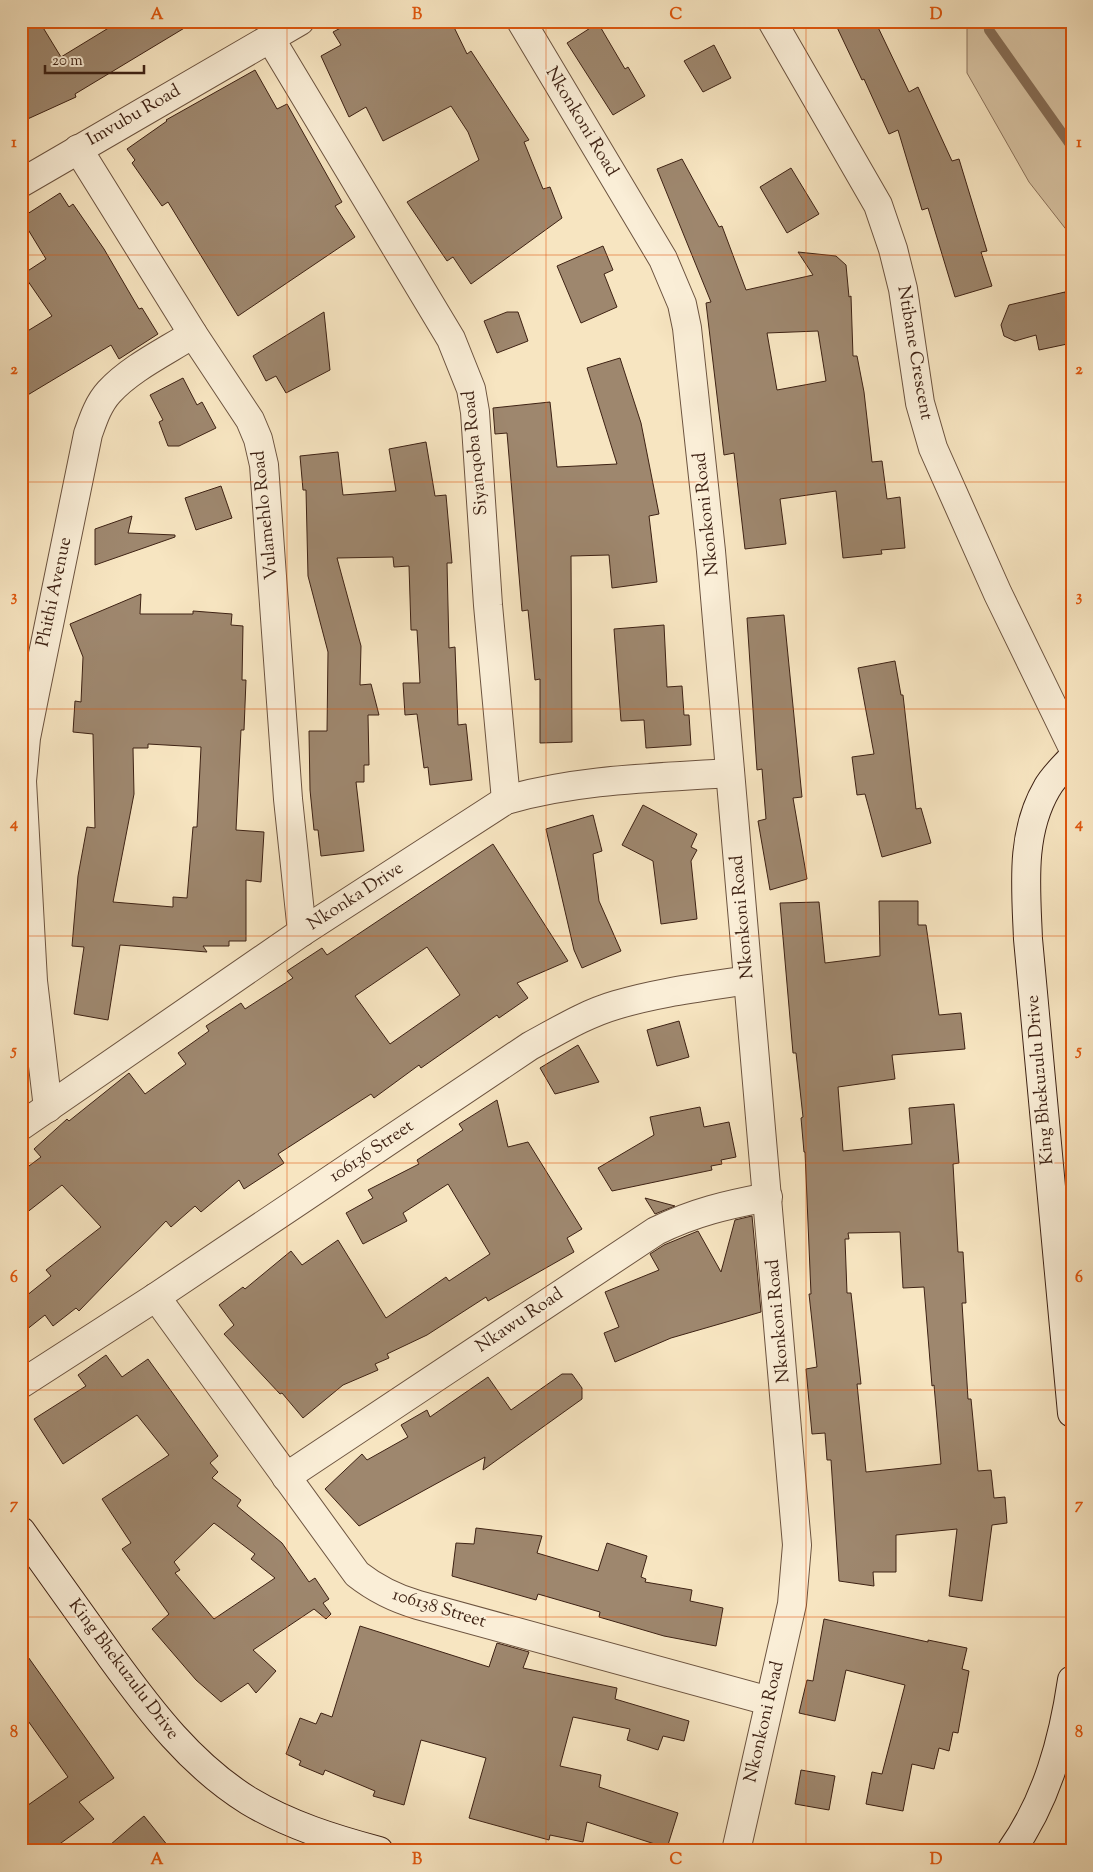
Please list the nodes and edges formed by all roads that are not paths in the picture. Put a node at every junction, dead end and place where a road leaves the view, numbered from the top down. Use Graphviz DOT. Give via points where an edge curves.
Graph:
graph roads {
  1 [pos="300,21"];
  2 [pos="521,21"];
  3 [pos="772,21"];
  4 [pos="270,38"];
  5 [pos="78,149"];
  6 [pos="21,183"];
  7 [pos="193,334"];
  8 [pos="1072,746"];
  9 [pos="1072,758"];
  10 [pos="730,773"];
  11 [pos="506,800"];
  12 [pos="302,932"];
  13 [pos="748,980"];
  14 [pos="48,1108"];
  15 [pos="21,1126"];
  16 [pos="768,1197"];
  17 [pos="156,1297"];
  18 [pos="21,1384"];
  19 [pos="1072,1413"];
  20 [pos="286,1477"];
  21 [pos="21,1531"];
  22 [pos="1072,1680"];
  23 [pos="769,1701"];
  24 [pos="379,1851"];
  25 [pos="736,1851"];
  26 [pos="1011,1851"];
  1 -- 4 [label="street, Imvubu Road"];
  2 -- 10 [label="street, Nkonkoni Road" via="663,259 682,304 711,551"];
  3 -- 8 [label="street, Ntibane Crescent" via="878,205 894,249 920,403 933,448 998,594"];
  4 -- 5 [label="street, Imvubu Road"];
  4 -- 11 [label="street, Siyanqoba Road" via="451,338 471,389 476,412 488,605"];
  5 -- 6 [label="street, Imvubu Road"];
  5 -- 7 [label="street, Vulamehlo Road"];
  7 -- 12 [label="street, Vulamehlo Road" via="250,420 264,465 288,799"];
  7 -- 14 [label="street, Phithi Avenue" via="122,379 96,411 88,434 35,694 23,772 23,821 33,981"];
  9 -- 19 [label="street, King Bhekuzulu Drive" via="1048,786 1035,812 1027,850 1025,883"];
  10 -- 11 [label="street, Nkonka Drive" via="590,782 544,789"];
  10 -- 13 [label="street, Nkonkoni Road"];
  11 -- 12 [label="street, Nkonka Drive"];
  12 -- 14 [label="street, Nkonka Drive"];
  13 -- 16 [label="street, Nkonkoni Road"];
  13 -- 17 [label="street, 106136 Street" via="616,1005 580,1019 530,1046"];
  14 -- 15 [label="street, Nkonka Drive"];
  16 -- 20 [label="street, Nkawu Road" via="710,1208 656,1231"];
  16 -- 23 [label="street, Nkonkoni Road" via="797,1545 792,1604"];
  17 -- 18 [label="street, 106136 Street"];
  17 -- 20 [label="street, 106138 Street"];
  20 -- 23 [label="street, 106138 Street" via="357,1574 391,1597"];
  21 -- 24 [label="street, King Bhekuzulu Drive" via="145,1704 178,1744 249,1801 300,1826"];
  22 -- 26 [label="street" via="1047,1786 1029,1826"];
  23 -- 25 [label="street, Nkonkoni Road"];
}
